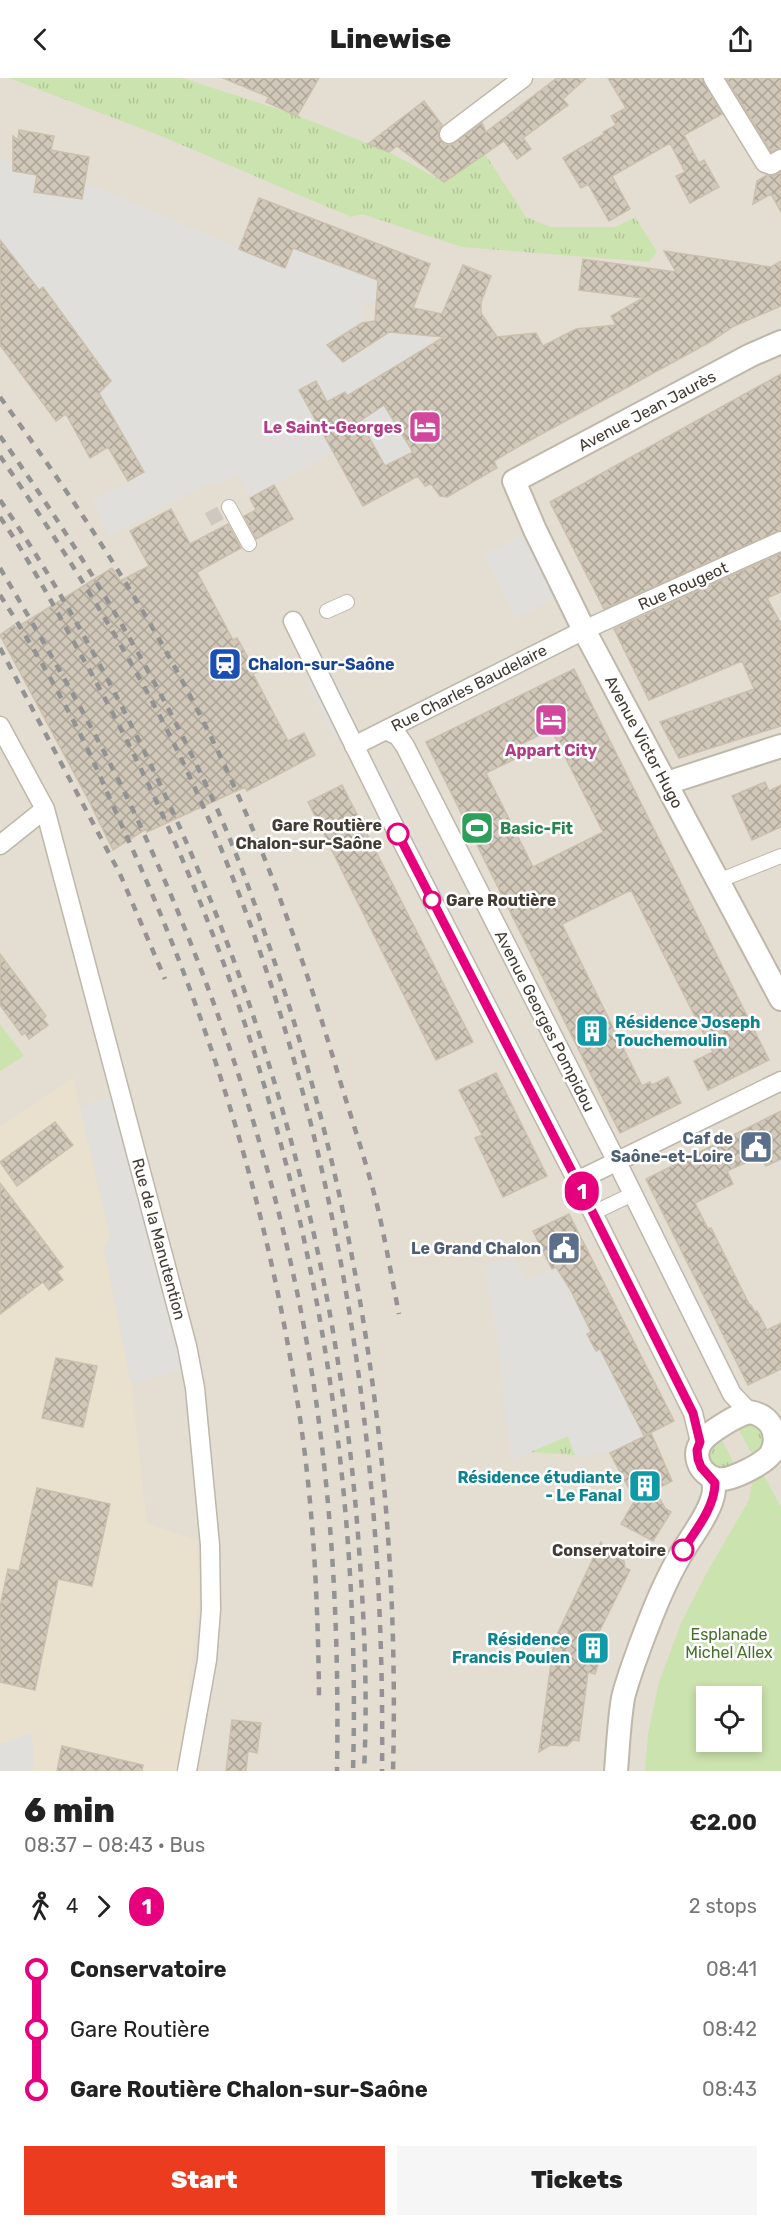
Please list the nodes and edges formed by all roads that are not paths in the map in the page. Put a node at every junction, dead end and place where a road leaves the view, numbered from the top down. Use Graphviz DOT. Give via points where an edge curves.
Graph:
graph roads {
  1 [pos="523,78"];
  2 [pos="713,78"];
  3 [pos="449,134"];
  4 [pos="781,159"];
  5 [pos="781,342"];
  6 [pos="514,481"];
  7 [pos="229,507"];
  8 [pos="781,541"];
  9 [pos="249,544"];
  10 [pos="347,602"];
  11 [pos="327,611"];
  12 [pos="296,626"];
  13 [pos="584,630"];
  14 [pos="0,726"];
  15 [pos="386,730"];
  16 [pos="354,746"];
  17 [pos="781,746"];
  18 [pos="667,783"];
  19 [pos="45,809"];
  20 [pos="0,845"];
  21 [pos="781,856"];
  22 [pos="718,881"];
  23 [pos="781,999"];
  24 [pos="781,1081"];
  25 [pos="616,1161"];
  26 [pos="577,1181"];
  27 [pos="633,1194"];
  28 [pos="593,1213"];
  29 [pos="748,1412"];
  30 [pos="777,1425"];
  31 [pos="700,1442"];
  32 [pos="711,1477"];
  33 [pos="187,1771"];
  34 [pos="616,1771"];
  1 -- 3 [label="street"];
  2 -- 4 [label="street" via="765,163 771,165"];
  5 -- 6 [label="street, Avenue Jean Jaurès"];
  6 -- 13 [label="street, Avenue Victor Hugo"];
  7 -- 9 [label="street"];
  8 -- 13 [label="street, Rue Rougeot"];
  10 -- 11 [label="street"];
  12 -- 16 [label="street"];
  13 -- 15 [label="street, Rue Charles Baudelaire"];
  13 -- 18 [label="street, Avenue Victor Hugo"];
  14 -- 19 [label="street, Rue de la Manutention"];
  15 -- 16 [label="street, Rue Charles Baudelaire"];
  15 -- 25 [label="street, Avenue Georges Pompidou" via="398,736 405,746"];
  16 -- 26 [label="street"];
  17 -- 18 [label="street"];
  18 -- 22 [label="street, Avenue Victor Hugo"];
  19 -- 20 [label="street"];
  19 -- 33 [label="street, Rue de la Manutention" via="195,1388 210,1545 211,1610 207,1660"];
  21 -- 22 [label="street"];
  22 -- 23 [label="street, Avenue Victor Hugo"];
  24 -- 25 [label="street"];
  25 -- 26 [label="street"];
  25 -- 27 [label="street, Avenue Georges Pompidou"];
  26 -- 28 [label="street"];
  27 -- 28 [label="street"];
  27 -- 29 [label="street, Avenue Georges Pompidou" via="732,1394"];
  28 -- 31 [label="street" via="693,1413"];
  29 -- 30 [label="street"];
  29 -- 31 [label="street"];
  30 -- 32 [label="street" via="777,1439 770,1456 729,1479"];
  31 -- 32 [label="street" via="698,1459"];
  32 -- 34 [label="street" via="715,1483 711,1504 657,1601 623,1698"];
}
